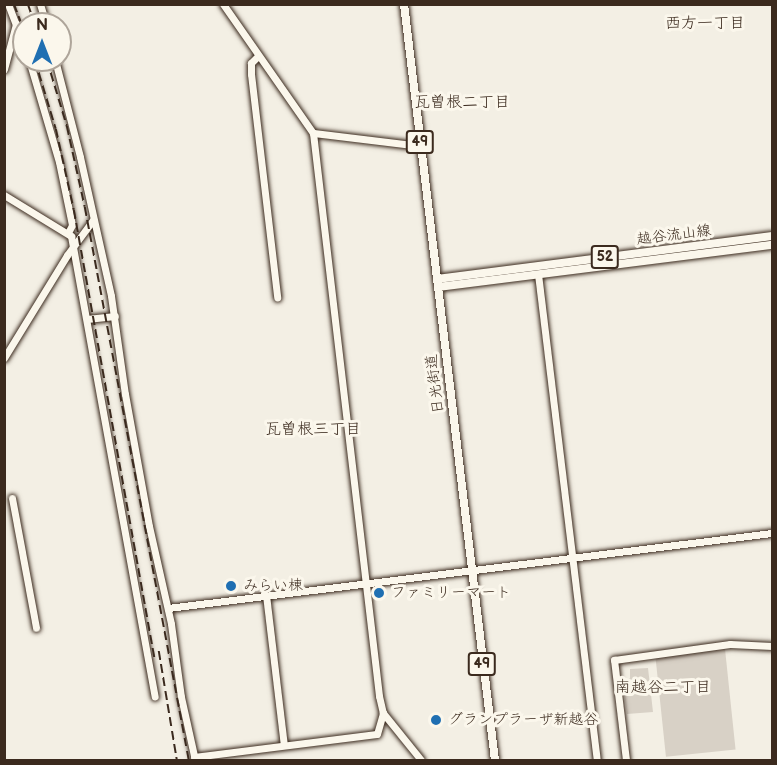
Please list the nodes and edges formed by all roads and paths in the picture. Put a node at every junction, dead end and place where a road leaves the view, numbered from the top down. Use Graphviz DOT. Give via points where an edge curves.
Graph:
graph roads {
  1 [pos="223,4"];
  2 [pos="404,4"];
  3 [pos="12,39"];
  4 [pos="258,56"];
  5 [pos="4,69"];
  6 [pos="33,72"];
  7 [pos="58,72"];
  8 [pos="313,133"];
  9 [pos="421,146"];
  10 [pos="4,195"];
  11 [pos="93,220"];
  12 [pos="68,233"];
  13 [pos="772,236"];
  14 [pos="772,245"];
  15 [pos="73,246"];
  16 [pos="538,274"];
  17 [pos="437,283"];
  18 [pos="277,297"];
  19 [pos="115,316"];
  20 [pos="87,320"];
  21 [pos="4,358"];
  22 [pos="12,498"];
  23 [pos="772,533"];
  24 [pos="571,558"];
  25 [pos="471,569"];
  26 [pos="366,583"];
  27 [pos="266,595"];
  28 [pos="168,608"];
  29 [pos="36,628"];
  30 [pos="772,646"];
  31 [pos="155,696"];
  32 [pos="383,713"];
  33 [pos="284,745"];
  34 [pos="195,758"];
  35 [pos="421,760"];
  36 [pos="495,760"];
  37 [pos="597,760"];
  38 [pos="626,760"];
  1 -- 4 [label="street"];
  2 -- 9 [label="main road, 日光街道 / 49"];
  3 -- 5 [label="street"];
  4 -- 8 [label="street"];
  4 -- 18 [label="street" via="251,63 251,74"];
  6 -- 12 [label="street" via="59,162 72,225"];
  7 -- 11 [label="street"];
  8 -- 9 [label="street"];
  8 -- 26 [label="street"];
  9 -- 17 [label="main road, 日光街道 / 49"];
  10 -- 12 [label="street"];
  11 -- 15 [label="street"];
  11 -- 19 [label="street"];
  12 -- 15 [label="street"];
  13 -- 17 [label="main road, 越谷流山線 / 52"];
  14 -- 16 [label="main road, 越谷流山線 / 52"];
  15 -- 20 [label="street"];
  15 -- 21 [label="street"];
  16 -- 17 [label="main road, 越谷流山線 / 52"];
  16 -- 24 [label="street"];
  17 -- 25 [label="main road, 日光街道 / 49"];
  19 -- 20 [label="street"];
  19 -- 28 [label="street" via="125,394"];
  20 -- 31 [label="street"];
  22 -- 29 [label="street"];
  23 -- 24 [label="street"];
  24 -- 25 [label="street"];
  24 -- 37 [label="street"];
  25 -- 26 [label="street"];
  25 -- 36 [label="main road, 日光街道 / 49"];
  26 -- 27 [label="street"];
  26 -- 32 [label="street"];
  27 -- 28 [label="street"];
  27 -- 33 [label="street"];
  28 -- 34 [label="street"];
  30 -- 38 [label="street" via="730,644 614,660"];
  32 -- 33 [label="street" via="376,734"];
  32 -- 35 [label="street"];
  33 -- 34 [label="street"];
}
